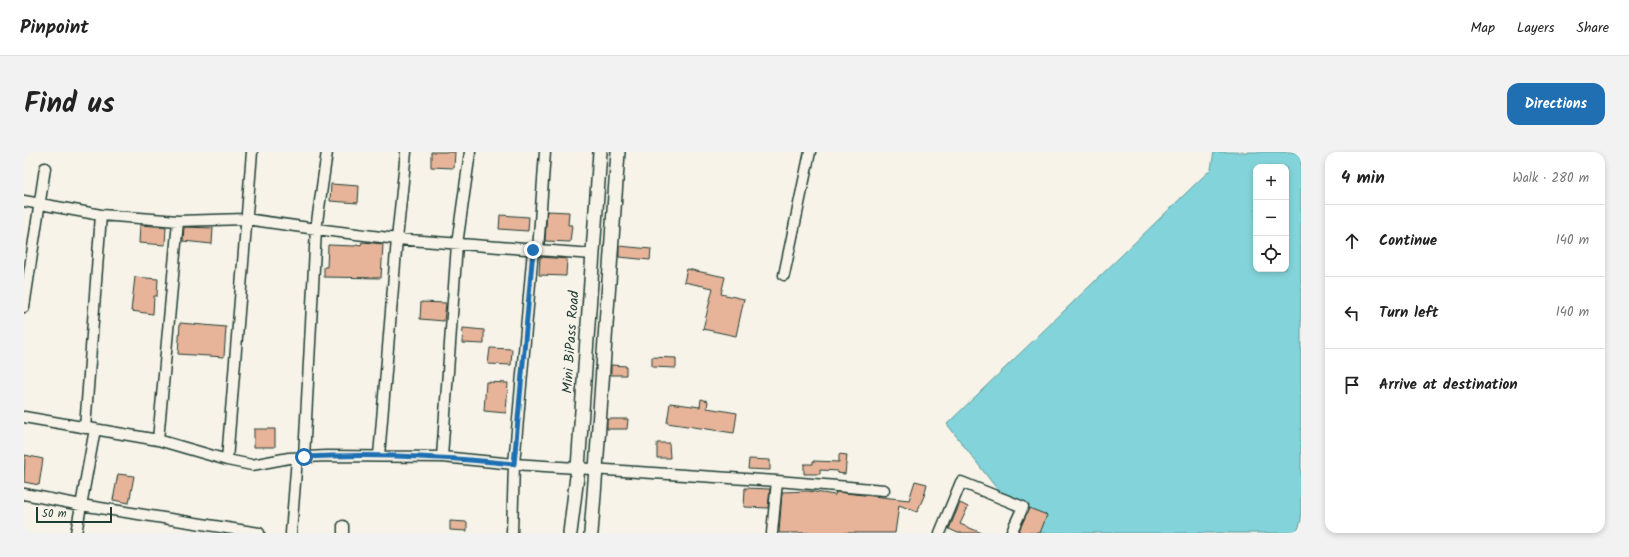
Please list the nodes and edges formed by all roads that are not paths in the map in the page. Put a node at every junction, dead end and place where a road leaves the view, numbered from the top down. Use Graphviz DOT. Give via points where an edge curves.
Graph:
graph roads {
  1 [pos="252,152"];
  2 [pos="327,152"];
  3 [pos="406,152"];
  4 [pos="470,152"];
  5 [pos="545,152"];
  6 [pos="600,152"];
  7 [pos="618,152"];
  8 [pos="810,152"];
  9 [pos="45,168"];
  10 [pos="24,201"];
  11 [pos="39,204"];
  12 [pos="101,215"];
  13 [pos="246,219"];
  14 [pos="178,221"];
  15 [pos="316,230"];
  16 [pos="397,239"];
  17 [pos="457,244"];
  18 [pos="536,250"];
  19 [pos="593,254"];
  20 [pos="784,275"];
  21 [pos="24,307"];
  22 [pos="24,417"];
  23 [pos="85,428"];
  24 [pos="95,430"];
  25 [pos="158,440"];
  26 [pos="379,456"];
  27 [pos="301,457"];
  28 [pos="442,457"];
  29 [pos="227,460"];
  30 [pos="514,464"];
  31 [pos="578,468"];
  32 [pos="596,469"];
  33 [pos="777,481"];
  34 [pos="884,490"];
  35 [pos="24,494"];
  36 [pos="81,506"];
  37 [pos="76,533"];
  38 [pos="259,533"];
  39 [pos="291,533"];
  40 [pos="512,533"];
  41 [pos="570,533"];
  42 [pos="590,533"];
  43 [pos="772,533"];
  44 [pos="940,533"];
  45 [pos="1011,533"];
  1 -- 13 [label="street"];
  2 -- 15 [label="street"];
  3 -- 16 [label="street"];
  4 -- 17 [label="street"];
  5 -- 18 [label="street"];
  6 -- 19 [label="street, Mini BiPass Road"];
  7 -- 32 [label="street"];
  8 -- 20 [label="street"];
  9 -- 11 [label="street"];
  10 -- 11 [label="street"];
  11 -- 12 [label="street"];
  11 -- 21 [label="street"];
  12 -- 14 [label="street"];
  12 -- 23 [label="street"];
  13 -- 14 [label="street"];
  13 -- 15 [label="street"];
  13 -- 29 [label="street"];
  14 -- 25 [label="street"];
  15 -- 16 [label="street"];
  15 -- 27 [label="street"];
  16 -- 17 [label="street"];
  16 -- 26 [label="street"];
  17 -- 18 [label="street"];
  17 -- 28 [label="street"];
  18 -- 19 [label="street"];
  18 -- 30 [label="street"];
  19 -- 31 [label="street, Mini BiPass Road"];
  22 -- 23 [label="street"];
  23 -- 24 [label="street"];
  24 -- 25 [label="street"];
  24 -- 36 [label="street"];
  25 -- 29 [label="street"];
  26 -- 27 [label="street"];
  26 -- 28 [label="street"];
  27 -- 29 [label="street" via="252,465"];
  27 -- 39 [label="street"];
  28 -- 30 [label="street"];
  30 -- 31 [label="street"];
  30 -- 40 [label="street"];
  31 -- 32 [label="street"];
  31 -- 41 [label="street, Mini BiPass Road"];
  32 -- 33 [label="street"];
  32 -- 42 [label="street"];
  33 -- 34 [label="street"];
  33 -- 43 [label="street"];
  35 -- 36 [label="street"];
  36 -- 37 [label="street"];
  36 -- 38 [label="street"];
  44 -- 45 [label="street" via="961,482 1023,507"];
}
